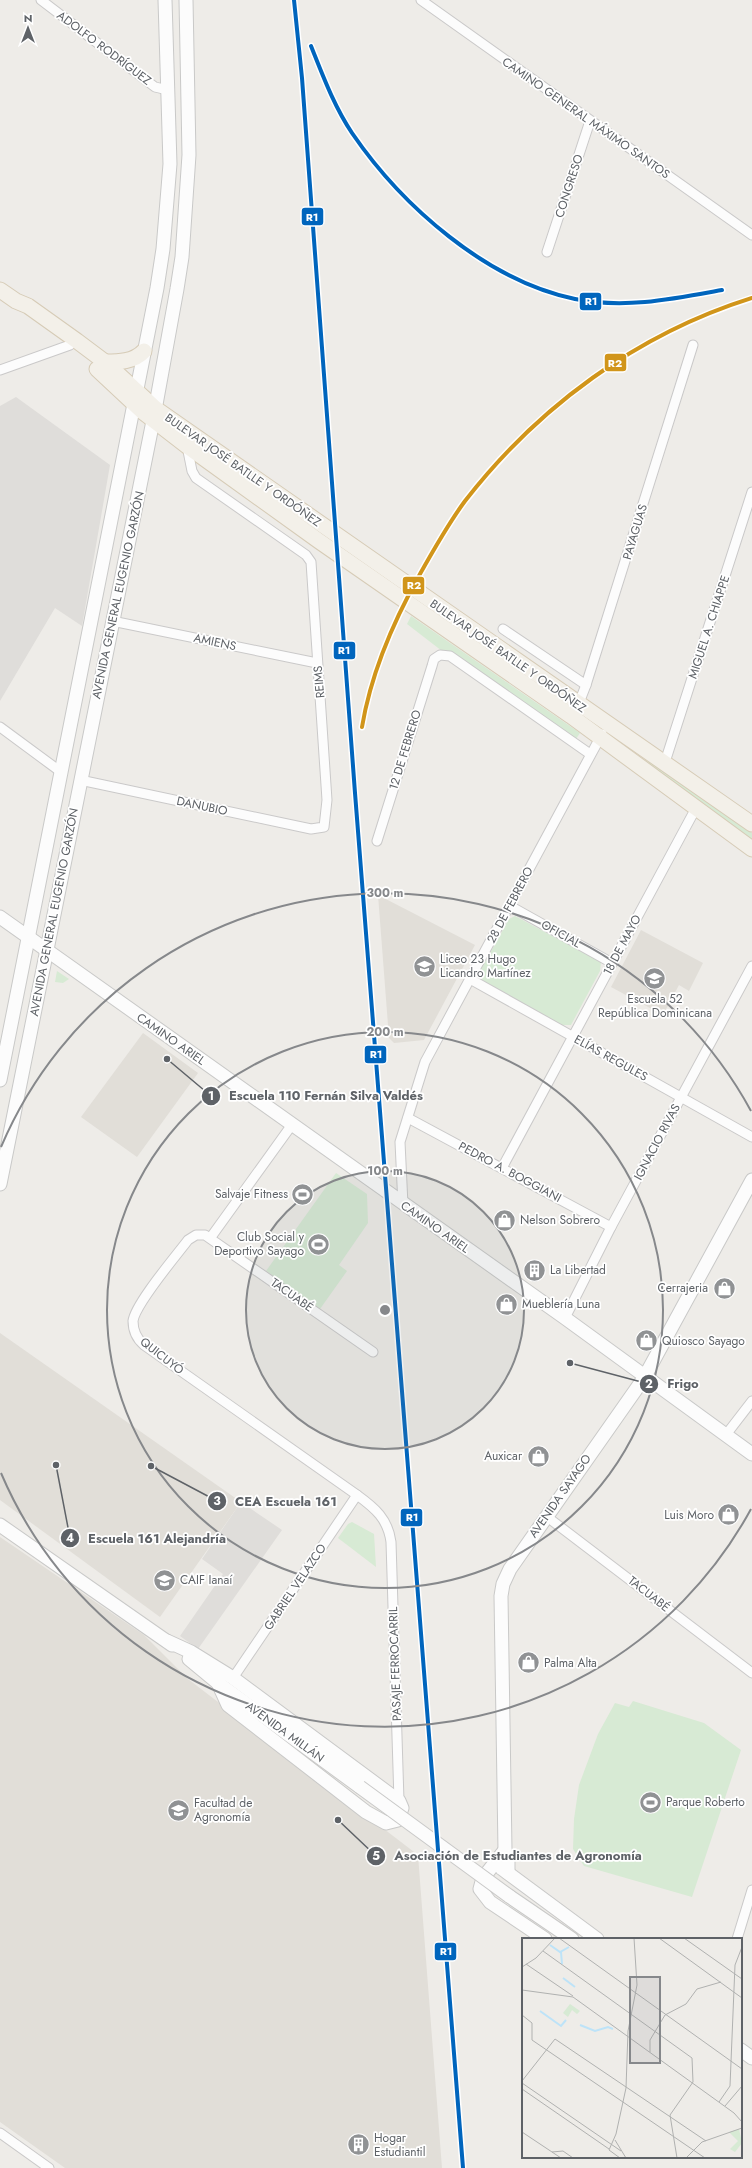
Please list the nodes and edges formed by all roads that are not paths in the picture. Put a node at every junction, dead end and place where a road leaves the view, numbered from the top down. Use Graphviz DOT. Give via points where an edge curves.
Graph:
graph roads {
  1 [pos="165,0"];
  2 [pos="186,0"];
  3 [pos="421,0"];
  4 [pos="44,1"];
  5 [pos="168,90"];
  6 [pos="590,121"];
  7 [pos="752,235"];
  8 [pos="547,252"];
  9 [pos="0,290"];
  10 [pos="16,301"];
  11 [pos="70,345"];
  12 [pos="693,345"];
  13 [pos="144,351"];
  14 [pos="105,362"];
  15 [pos="0,370"];
  16 [pos="135,398"];
  17 [pos="155,415"];
  18 [pos="187,446"];
  19 [pos="752,492"];
  20 [pos="293,545"];
  21 [pos="112,621"];
  22 [pos="503,629"];
  23 [pos="317,663"];
  24 [pos="586,685"];
  25 [pos="575,711"];
  26 [pos="0,728"];
  27 [pos="604,731"];
  28 [pos="590,754"];
  29 [pos="665,762"];
  30 [pos="61,772"];
  31 [pos="80,780"];
  32 [pos="696,808"];
  33 [pos="752,824"];
  34 [pos="324,827"];
  35 [pos="377,841"];
  36 [pos="752,849"];
  37 [pos="510,906"];
  38 [pos="0,917"];
  39 [pos="28,937"];
  40 [pos="47,950"];
  41 [pos="612,963"];
  42 [pos="752,966"];
  43 [pos="470,979"];
  44 [pos="573,1037"];
  45 [pos="0,1080"];
  46 [pos="681,1097"];
  47 [pos="408,1118"];
  48 [pos="291,1126"];
  49 [pos="752,1137"];
  50 [pos="502,1168"];
  51 [pos="752,1180"];
  52 [pos="0,1184"];
  53 [pos="403,1205"];
  54 [pos="611,1227"];
  55 [pos="211,1237"];
  56 [pos="565,1318"];
  57 [pos="372,1352"];
  58 [pos="644,1378"];
  59 [pos="752,1401"];
  60 [pos="725,1436"];
  61 [pos="752,1454"];
  62 [pos="357,1495"];
  63 [pos="546,1516"];
  64 [pos="0,1525"];
  65 [pos="388,1528"];
  66 [pos="167,1641"];
  67 [pos="752,1673"];
  68 [pos="233,1678"];
  69 [pos="218,1683"];
  70 [pos="399,1801"];
  71 [pos="505,1850"];
  72 [pos="494,1864"];
  73 [pos="508,1873"];
  74 [pos="752,1890"];
  75 [pos="544,1938"];
  76 [pos="571,1938"];
  77 [pos="596,1938"];
  78 [pos="737,1938"];
  79 [pos="742,2051"];
  80 [pos="752,2058"];
  81 [pos="0,2133"];
  82 [pos="49,2168"];
  1 -- 5 [label="main road, AVENIDA GENERAL EUGENIO GARZÓN"];
  2 -- 17 [label="main road, AVENIDA GENERAL EUGENIO GARZÓN" via="189,122 186,205 181,263"];
  3 -- 6 [label="street, CAMINO GENERAL MÁXIMO SANTOS"];
  4 -- 5 [label="street, ADOLFO RODRÍGUEZ" via="155,87"];
  5 -- 13 [label="main road, AVENIDA GENERAL EUGENIO GARZÓN" via="170,164 167,210 157,288"];
  6 -- 7 [label="street, CAMINO GENERAL MÁXIMO SANTOS"];
  6 -- 8 [label="street, CONGRESO"];
  9 -- 10 [label="main road, BULEVAR JOSÉ BATLLE Y ORDÓÑEZ"];
  10 -- 11 [label="main road, BULEVAR JOSÉ BATLLE Y ORDÓÑEZ" via="21,309"];
  10 -- 14 [label="main road, BULEVAR JOSÉ BATLLE Y ORDÓÑEZ" via="28,306"];
  11 -- 15 [label="street"];
  11 -- 16 [label="main road, BULEVAR JOSÉ BATLLE Y ORDÓÑEZ"];
  12 -- 24 [label="street, PAYAGUAS"];
  13 -- 14 [label="main road" via="135,358 125,361"];
  13 -- 16 [label="main road, AVENIDA GENERAL EUGENIO GARZÓN"];
  14 -- 16 [label="main road, BULEVAR JOSÉ BATLLE Y ORDÓÑEZ"];
  16 -- 17 [label="main road, BULEVAR JOSÉ BATLLE Y ORDÓÑEZ"];
  16 -- 30 [label="main road, AVENIDA GENERAL EUGENIO GARZÓN"];
  17 -- 18 [label="main road, BULEVAR JOSÉ BATLLE Y ORDÓÑEZ"];
  17 -- 21 [label="main road, AVENIDA GENERAL EUGENIO GARZÓN"];
  17 -- 25 [label="main road, BULEVAR JOSÉ BATLLE Y ORDÓÑEZ"];
  18 -- 20 [label="street, BULEVAR JOSÉ BATLLE Y ORDÓÑEZ" via="196,478"];
  18 -- 25 [label="main road, BULEVAR JOSÉ BATLLE Y ORDÓÑEZ" via="319,541"];
  19 -- 29 [label="street, MIGUEL A. CHIAPPE"];
  20 -- 23 [label="street, REIMS" via="306,555 312,569"];
  21 -- 23 [label="street, AMIENS"];
  21 -- 31 [label="main road, AVENIDA GENERAL EUGENIO GARZÓN"];
  22 -- 24 [label="street, BULEVAR JOSÉ BATLLE Y ORDÓÑEZ"];
  23 -- 34 [label="street, REIMS" via="327,800"];
  24 -- 25 [label="street, PAYAGUAS"];
  25 -- 27 [label="main road, BULEVAR JOSÉ BATLLE Y ORDÓÑEZ"];
  26 -- 30 [label="street"];
  27 -- 28 [label="street, 28 DE FEBRERO"];
  27 -- 29 [label="main road, BULEVAR JOSÉ BATLLE Y ORDÓÑEZ"];
  27 -- 32 [label="main road, BULEVAR JOSÉ BATLLE Y ORDÓÑEZ"];
  28 -- 35 [label="street, 12 DE FEBRERO" via="450,656 440,655 434,659"];
  28 -- 37 [label="street, 28 DE FEBRERO"];
  29 -- 33 [label="main road, BULEVAR JOSÉ BATLLE Y ORDÓÑEZ"];
  30 -- 39 [label="main road, AVENIDA GENERAL EUGENIO GARZÓN"];
  31 -- 34 [label="street, DANUBIO" via="310,829"];
  31 -- 40 [label="main road, AVENIDA GENERAL EUGENIO GARZÓN"];
  32 -- 36 [label="main road, BULEVAR JOSÉ BATLLE Y ORDÓÑEZ"];
  32 -- 41 [label="street, 18 DE MAYO"];
  37 -- 41 [label="street, OFICIAL"];
  37 -- 43 [label="street, 28 DE FEBRERO"];
  38 -- 39 [label="main road, CAMINO ARIEL"];
  39 -- 40 [label="main road, CAMINO ARIEL"];
  39 -- 45 [label="main road, AVENIDA GENERAL EUGENIO GARZÓN"];
  40 -- 48 [label="main road, CAMINO ARIEL"];
  40 -- 52 [label="main road, AVENIDA GENERAL EUGENIO GARZÓN"];
  41 -- 44 [label="street, 18 DE MAYO"];
  42 -- 46 [label="street, IGNACIO RIVAS"];
  43 -- 44 [label="street, ELÍAS REGULES"];
  43 -- 47 [label="street, 28 DE FEBRERO" via="425,1062"];
  44 -- 46 [label="street, ELÍAS REGULES"];
  44 -- 50 [label="street, 18 DE MAYO"];
  46 -- 49 [label="street, ELÍAS REGULES"];
  46 -- 54 [label="street, IGNACIO RIVAS"];
  47 -- 50 [label="street, PEDRO A. BOGGIANI"];
  47 -- 53 [label="street, 28 DE FEBRERO" via="400,1142"];
  48 -- 53 [label="main road, CAMINO ARIEL"];
  48 -- 55 [label="street"];
  50 -- 54 [label="street, PEDRO A. BOGGIANI"];
  51 -- 58 [label="main road, AVENIDA SAYAGO"];
  53 -- 56 [label="main road, CAMINO ARIEL"];
  54 -- 56 [label="street, IGNACIO RIVAS"];
  55 -- 57 [label="street, TACUABÉ"];
  55 -- 62 [label="street, QUICUYÓ" via="196,1235 183,1246 136,1312 133,1326 137,1337 144,1345"];
  56 -- 58 [label="main road, CAMINO ARIEL"];
  58 -- 60 [label="main road, CAMINO ARIEL"];
  58 -- 63 [label="main road, AVENIDA SAYAGO"];
  59 -- 60 [label="street"];
  60 -- 61 [label="main road, CAMINO ARIEL"];
  62 -- 65 [label="street, QUICUYÓ" via="375,1508"];
  62 -- 68 [label="street, GABRIEL VELAZCO"];
  63 -- 67 [label="street, TACUABÉ"];
  63 -- 71 [label="main road, AVENIDA SAYAGO" via="510,1569 500,1596"];
  64 -- 66 [label="main road, AVENIDA MILLÁN"];
  65 -- 70 [label="street, PASAJE FERROCARRIL" via="391,1542"];
  66 -- 68 [label="main road" via="191,1652"];
  66 -- 69 [label="main road, AVENIDA MILLÁN"];
  68 -- 70 [label="main road"];
  69 -- 70 [label="main road" via="228,1704 366,1812 386,1823 392,1823 401,1815"];
  69 -- 76 [label="main road, AVENIDA MILLÁN, bridge" via="509,1896"];
  71 -- 72 [label="main road"];
  71 -- 73 [label="main road, AVENIDA SAYAGO"];
  72 -- 73 [label="main road"];
  72 -- 75 [label="main road" via="481,1884 483,1894 490,1902"];
  73 -- 77 [label="main road"];
  74 -- 78 [label="street"];
  79 -- 80 [label="main road"];
  81 -- 82 [label="street"];
}
